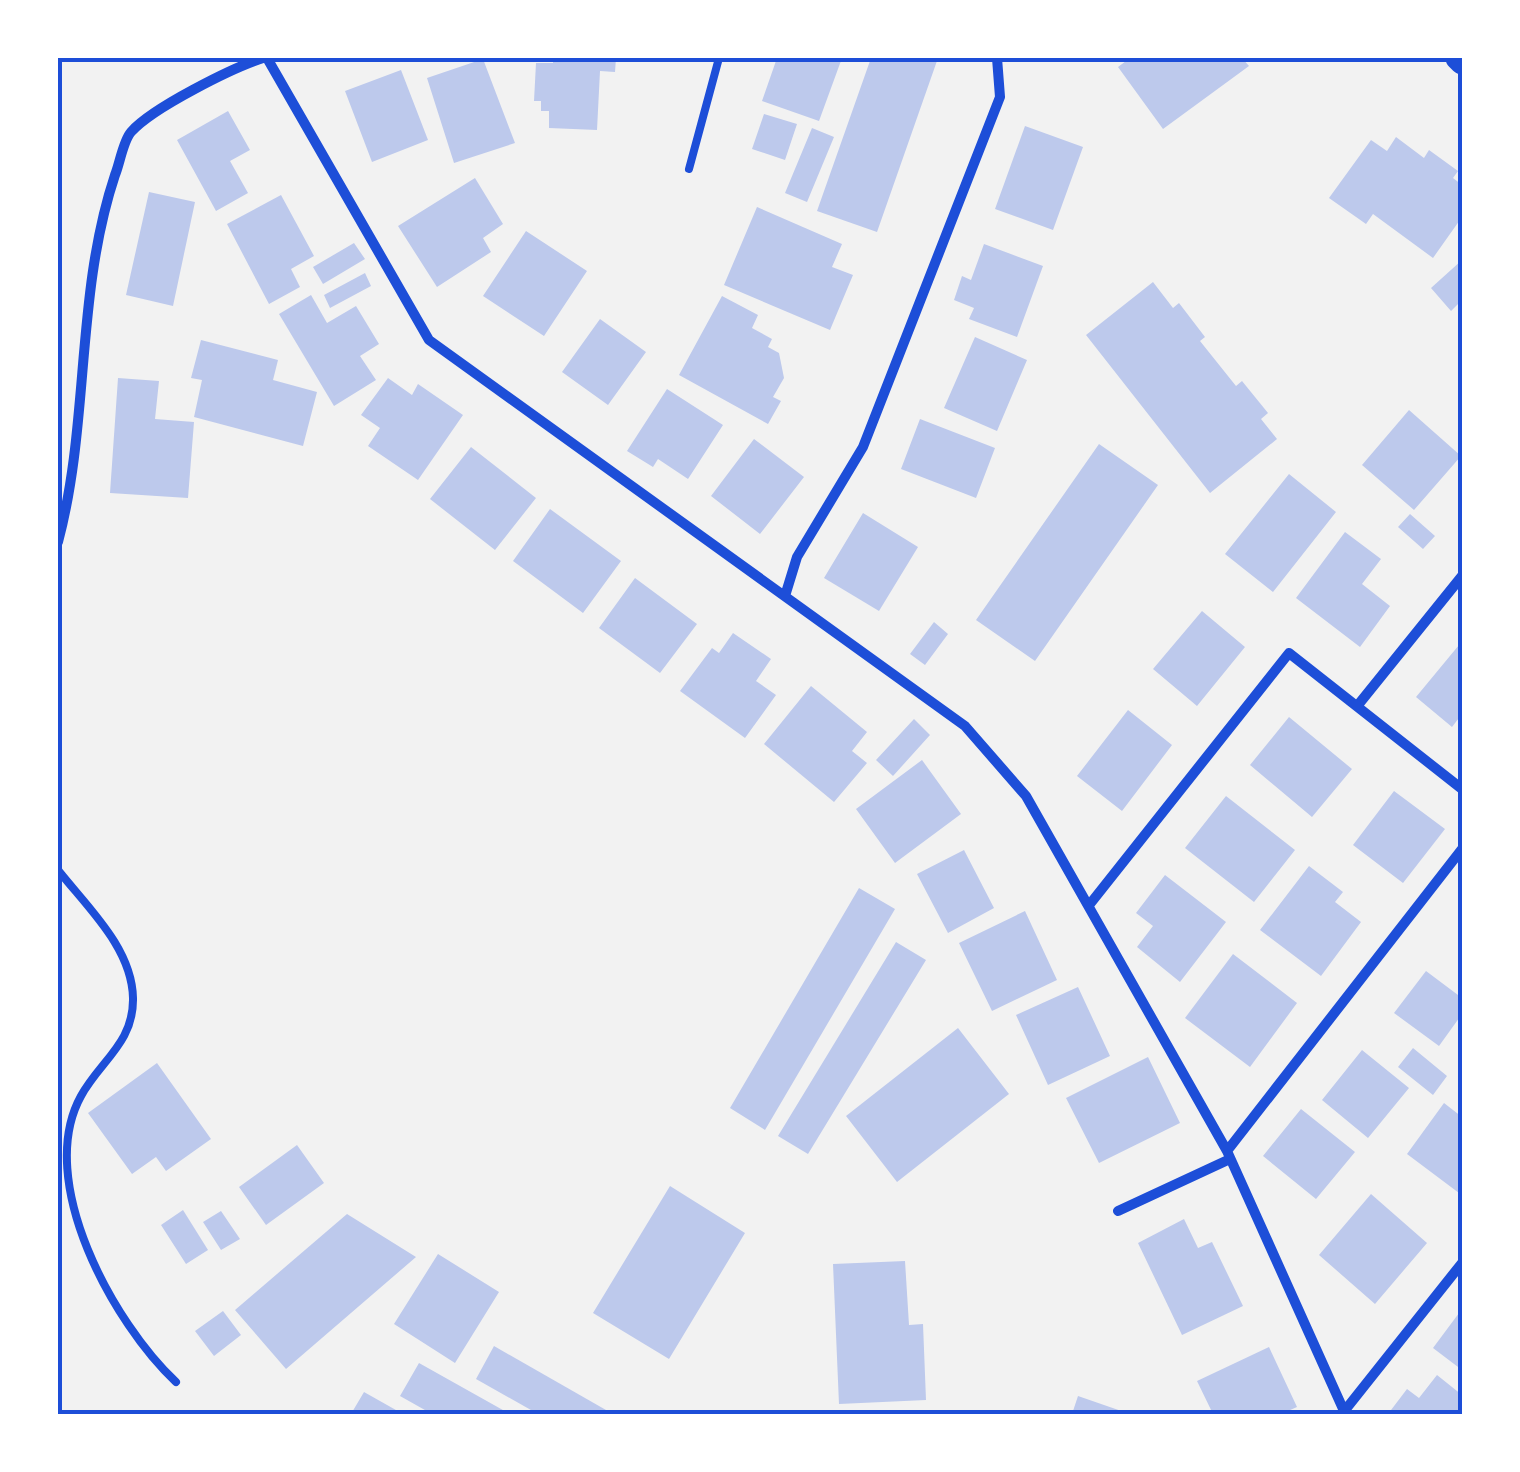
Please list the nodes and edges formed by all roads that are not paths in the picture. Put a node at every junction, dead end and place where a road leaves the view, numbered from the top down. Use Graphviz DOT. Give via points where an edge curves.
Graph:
graph roads {
  1 [pos="265,58"];
  2 [pos="720,58"];
  3 [pos="998,58"];
  4 [pos="689,169"];
  5 [pos="58,542"];
  6 [pos="1462,576"];
  7 [pos="784,596"];
  8 [pos="1358,705"];
  9 [pos="1462,789"];
  10 [pos="1462,849"];
  11 [pos="58,870"];
  12 [pos="1090,904"];
  13 [pos="1229,1155"];
  14 [pos="1118,1211"];
  15 [pos="1462,1263"];
  16 [pos="176,1382"];
  17 [pos="1343,1413"];
  1 -- 5 [label="street" via="226,70 130,133 105,206 86,309 77,451"];
  1 -- 7 [label="street" via="429,340"];
  2 -- 4 [label="lane"];
  3 -- 7 [label="street" via="1000,96 862,447 797,557"];
  6 -- 8 [label="street"];
  7 -- 12 [label="street" via="965,726 1026,796"];
  8 -- 9 [label="street"];
  8 -- 12 [label="street" via="1290,653"];
  10 -- 13 [label="street"];
  11 -- 16 [label="lane" via="125,958 133,996 125,1036 80,1097 70,1122 66,1146 76,1217 126,1324"];
  12 -- 13 [label="street"];
  13 -- 14 [label="street"];
  13 -- 17 [label="street"];
  15 -- 17 [label="street"];
}
